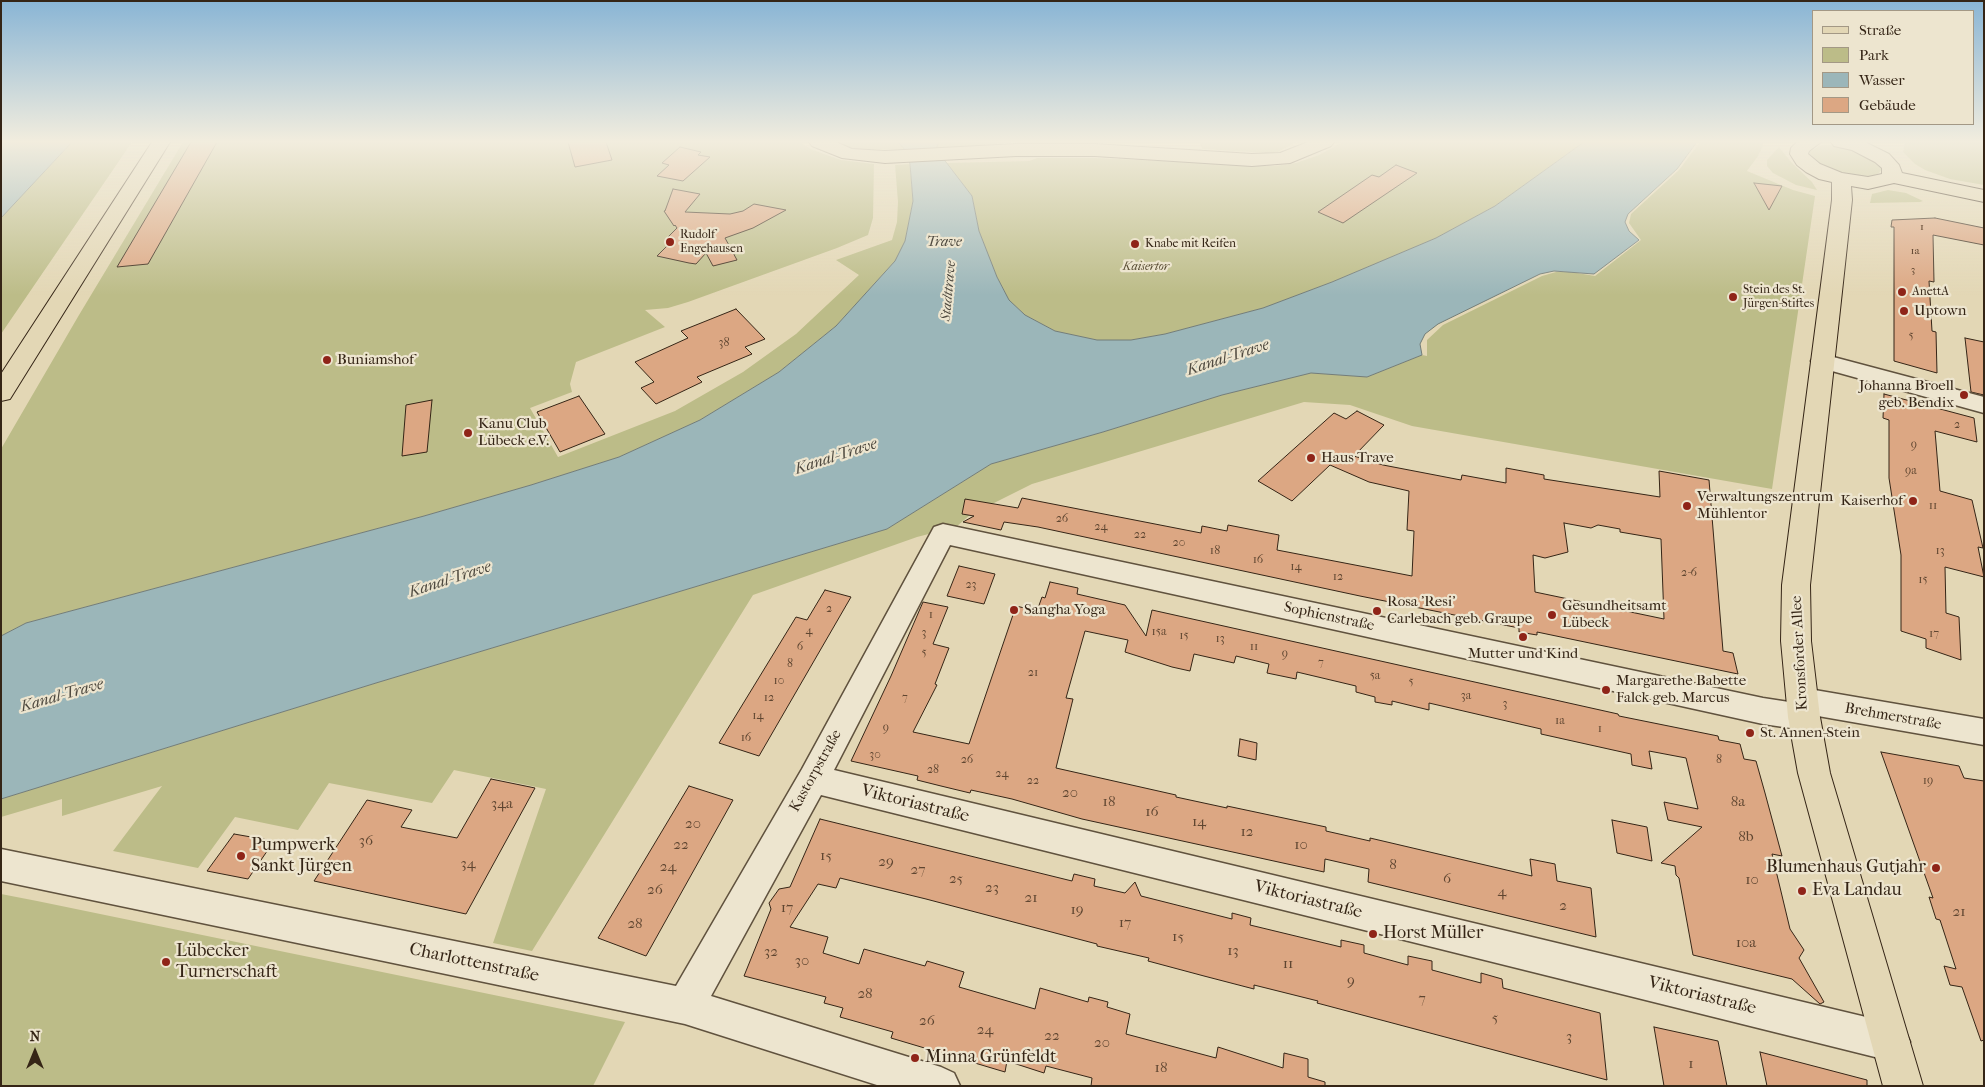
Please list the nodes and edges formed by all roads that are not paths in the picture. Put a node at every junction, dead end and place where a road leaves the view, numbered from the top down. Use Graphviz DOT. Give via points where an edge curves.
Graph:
graph roads {
  1 [pos="128,193"];
  2 [pos="1842,193"];
  3 [pos="1968,193"];
  4 [pos="1984,196"];
  5 [pos="1822,361"];
  6 [pos="9,373"];
  7 [pos="1,393"];
  8 [pos="1984,405"];
  9 [pos="943,534"];
  10 [pos="1803,709"];
  11 [pos="1984,732"];
  12 [pos="813,779"];
  13 [pos="1,865"];
  14 [pos="685,1006"];
  15 [pos="1891,1042"];
  16 [pos="941,1086"];
  17 [pos="1903,1086"];
  1 -- 6 [label="main road"];
  2 -- 5 [label="main road, Kronsforder Allee"];
  3 -- 4 [label="main road"];
  5 -- 8 [label="street"];
  5 -- 10 [label="main road, Kronsforder Allee" via="1796,585 1796,641"];
  6 -- 7 [label="main road"];
  9 -- 10 [label="street, Sophienstraße" via="1763,711"];
  9 -- 12 [label="street, Kastorpstraße"];
  10 -- 11 [label="street, Brehmerstraße" via="1837,708"];
  10 -- 15 [label="main road, Kronsforder Allee" via="1814,773"];
  12 -- 14 [label="street, Kastorpstraße"];
  12 -- 15 [label="street, Viktoriastraße"];
  13 -- 14 [label="street, Charlottenstraße"];
  14 -- 16 [label="street, Charlottenstraße"];
  15 -- 17 [label="main road, Kronsforder Allee"];
}
